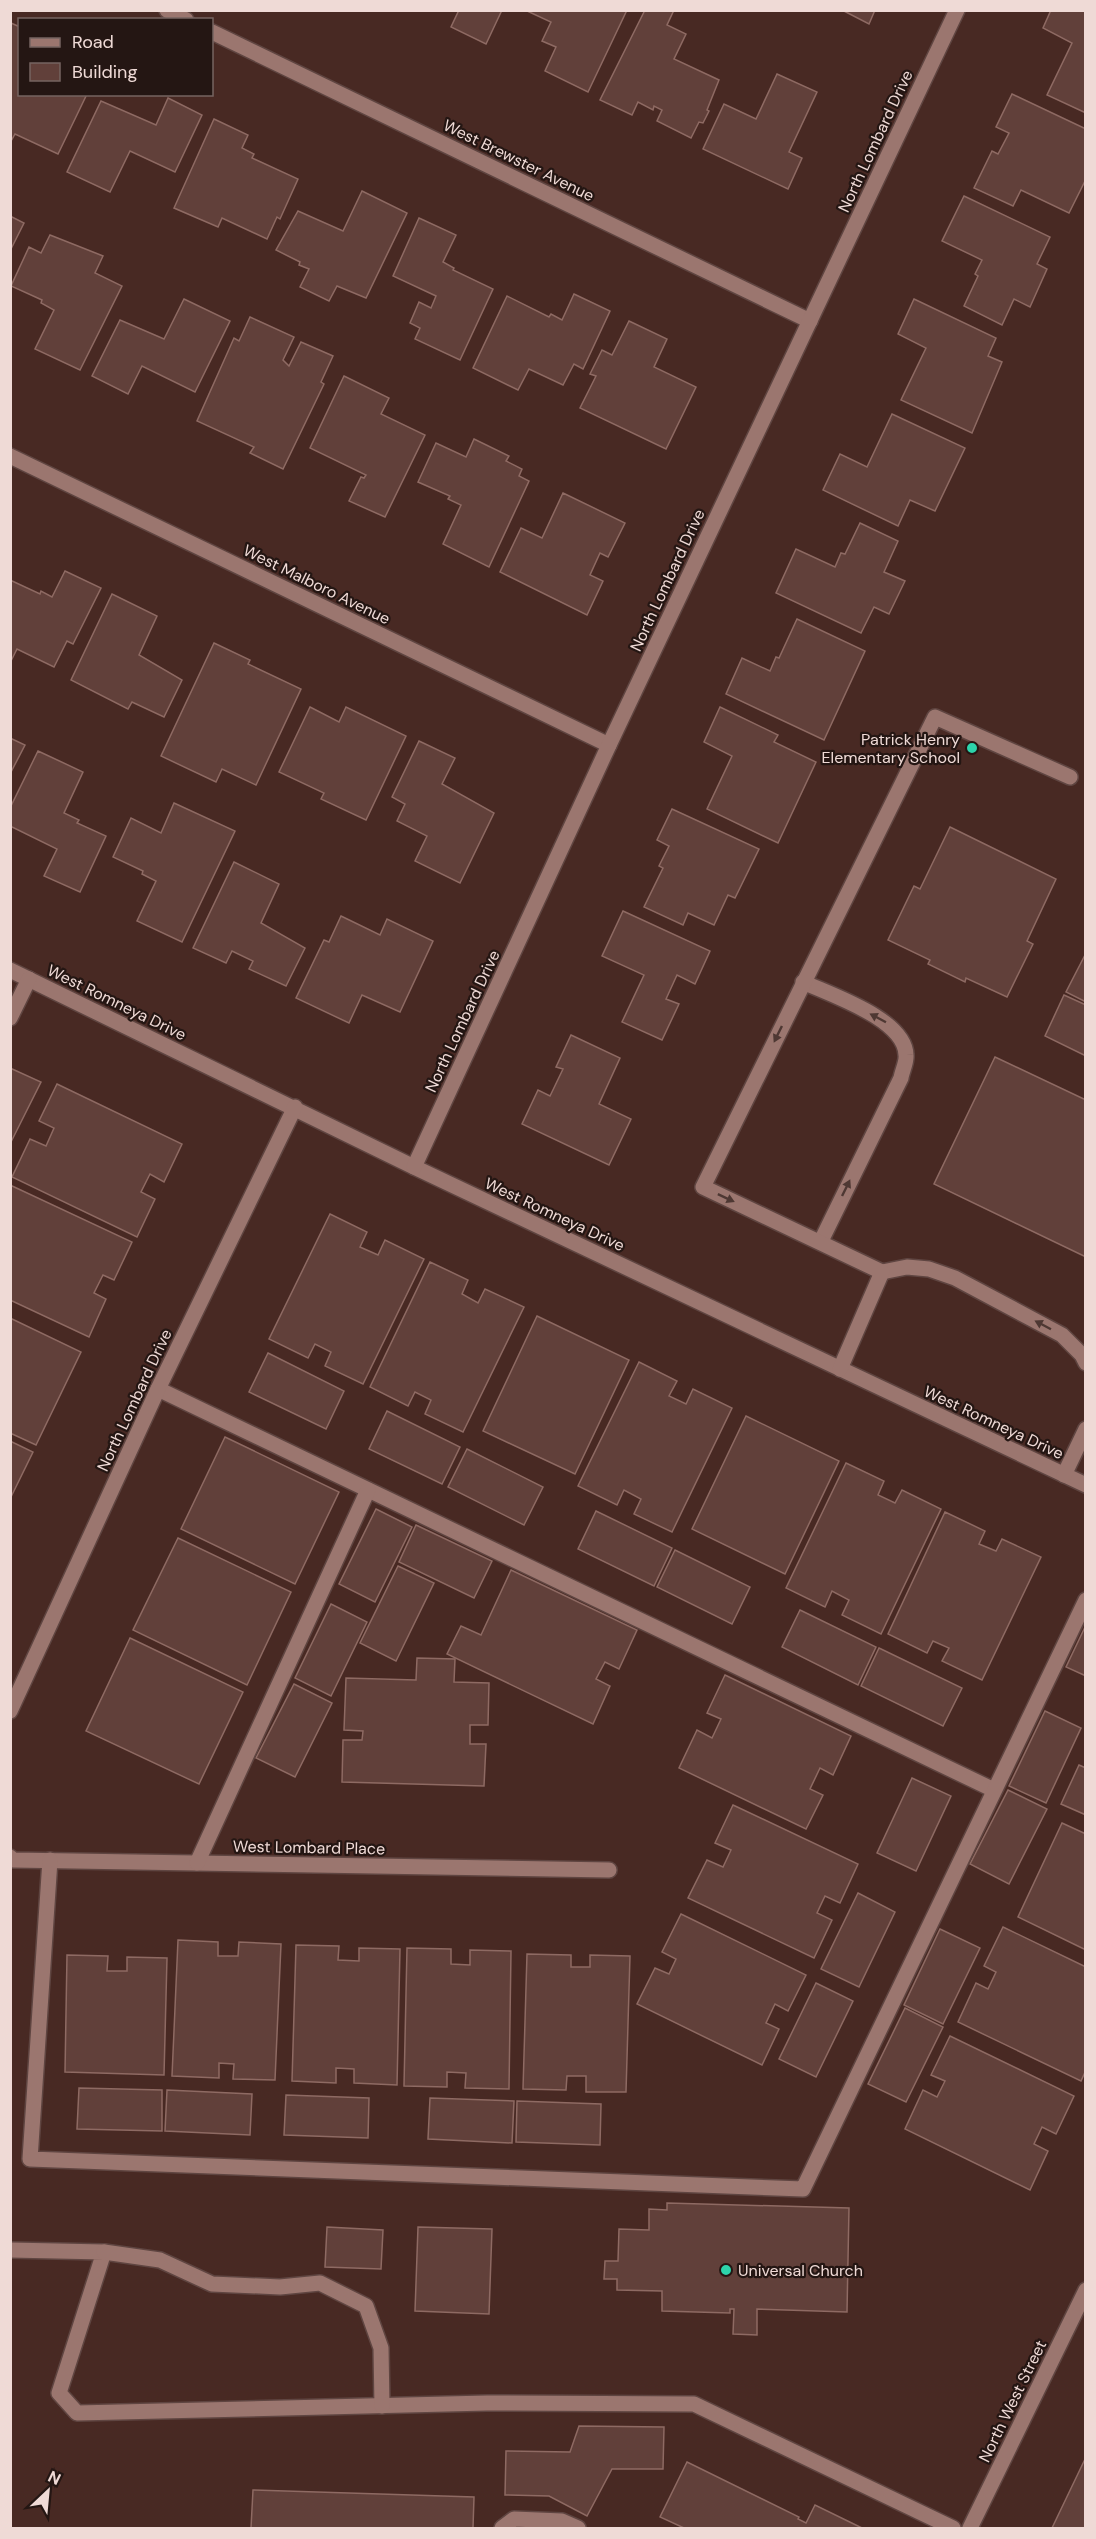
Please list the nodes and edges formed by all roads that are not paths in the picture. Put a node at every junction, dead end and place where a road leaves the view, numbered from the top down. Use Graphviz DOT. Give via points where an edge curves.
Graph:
graph roads {
  1 [pos="167,10"];
  2 [pos="957,10"];
  3 [pos="182,18"];
  4 [pos="213,32"];
  5 [pos="810,321"];
  6 [pos="10,456"];
  7 [pos="609,745"];
  8 [pos="1070,777"];
  9 [pos="10,970"];
  10 [pos="29,979"];
  11 [pos="803,982"];
  12 [pos="10,1018"];
  13 [pos="295,1107"];
  14 [pos="414,1167"];
  15 [pos="821,1241"];
  16 [pos="882,1272"];
  17 [pos="1086,1363"];
  18 [pos="840,1369"];
  19 [pos="158,1389"];
  20 [pos="1086,1429"];
  21 [pos="1064,1475"];
  22 [pos="1086,1485"];
  23 [pos="368,1490"];
  24 [pos="1086,1600"];
  25 [pos="10,1711"];
  26 [pos="994,1790"];
  27 [pos="10,1857"];
  28 [pos="50,1860"];
  29 [pos="197,1863"];
  30 [pos="609,1870"];
  31 [pos="10,2250"];
  32 [pos="104,2252"];
  33 [pos="1086,2290"];
  34 [pos="382,2406"];
  35 [pos="502,2529"];
  36 [pos="578,2529"];
  37 [pos="953,2529"];
  38 [pos="970,2529"];
  1 -- 3 [label="street"];
  2 -- 5 [label="street, North Lombard Drive"];
  4 -- 5 [label="street, West Brewster Avenue"];
  5 -- 7 [label="street, North Lombard Drive"];
  6 -- 7 [label="street, West Malboro Avenue"];
  7 -- 14 [label="street, North Lombard Drive"];
  8 -- 11 [label="street" via="934,717"];
  9 -- 10 [label="street, West Romneya Drive"];
  10 -- 12 [label="street"];
  10 -- 13 [label="street, West Romneya Drive"];
  15 -- 11 [label="street, one-way" via="901,1078 906,1055 899,1037 887,1023"];
  11 -- 15 [label="street, one-way" via="703,1187"];
  13 -- 14 [label="street, West Romneya Drive"];
  13 -- 19 [label="street, North Lombard Drive"];
  14 -- 18 [label="street, West Romneya Drive"];
  15 -- 16 [label="street"];
  17 -- 16 [label="street, one-way" via="1062,1335 955,1278 907,1267"];
  16 -- 18 [label="street"];
  18 -- 21 [label="street, West Romneya Drive"];
  19 -- 23 [label="street"];
  19 -- 25 [label="street, North Lombard Drive"];
  20 -- 21 [label="street"];
  21 -- 22 [label="street, West Romneya Drive"];
  23 -- 26 [label="street"];
  23 -- 29 [label="street"];
  24 -- 26 [label="street"];
  26 -- 28 [label="street" via="803,2189 30,2159"];
  27 -- 28 [label="street, West Lombard Place"];
  28 -- 29 [label="street, West Lombard Place"];
  29 -- 30 [label="street, West Lombard Place"];
  31 -- 32 [label="street"];
  32 -- 34 [label="street" via="160,2260 212,2284 280,2287 320,2283 366,2306 381,2348"];
  32 -- 34 [label="street" via="59,2393 77,2413"];
  33 -- 38 [label="street, North West Street"];
  34 -- 37 [label="street" via="694,2404"];
  35 -- 36 [label="street" via="514,2519 562,2521"];
}
